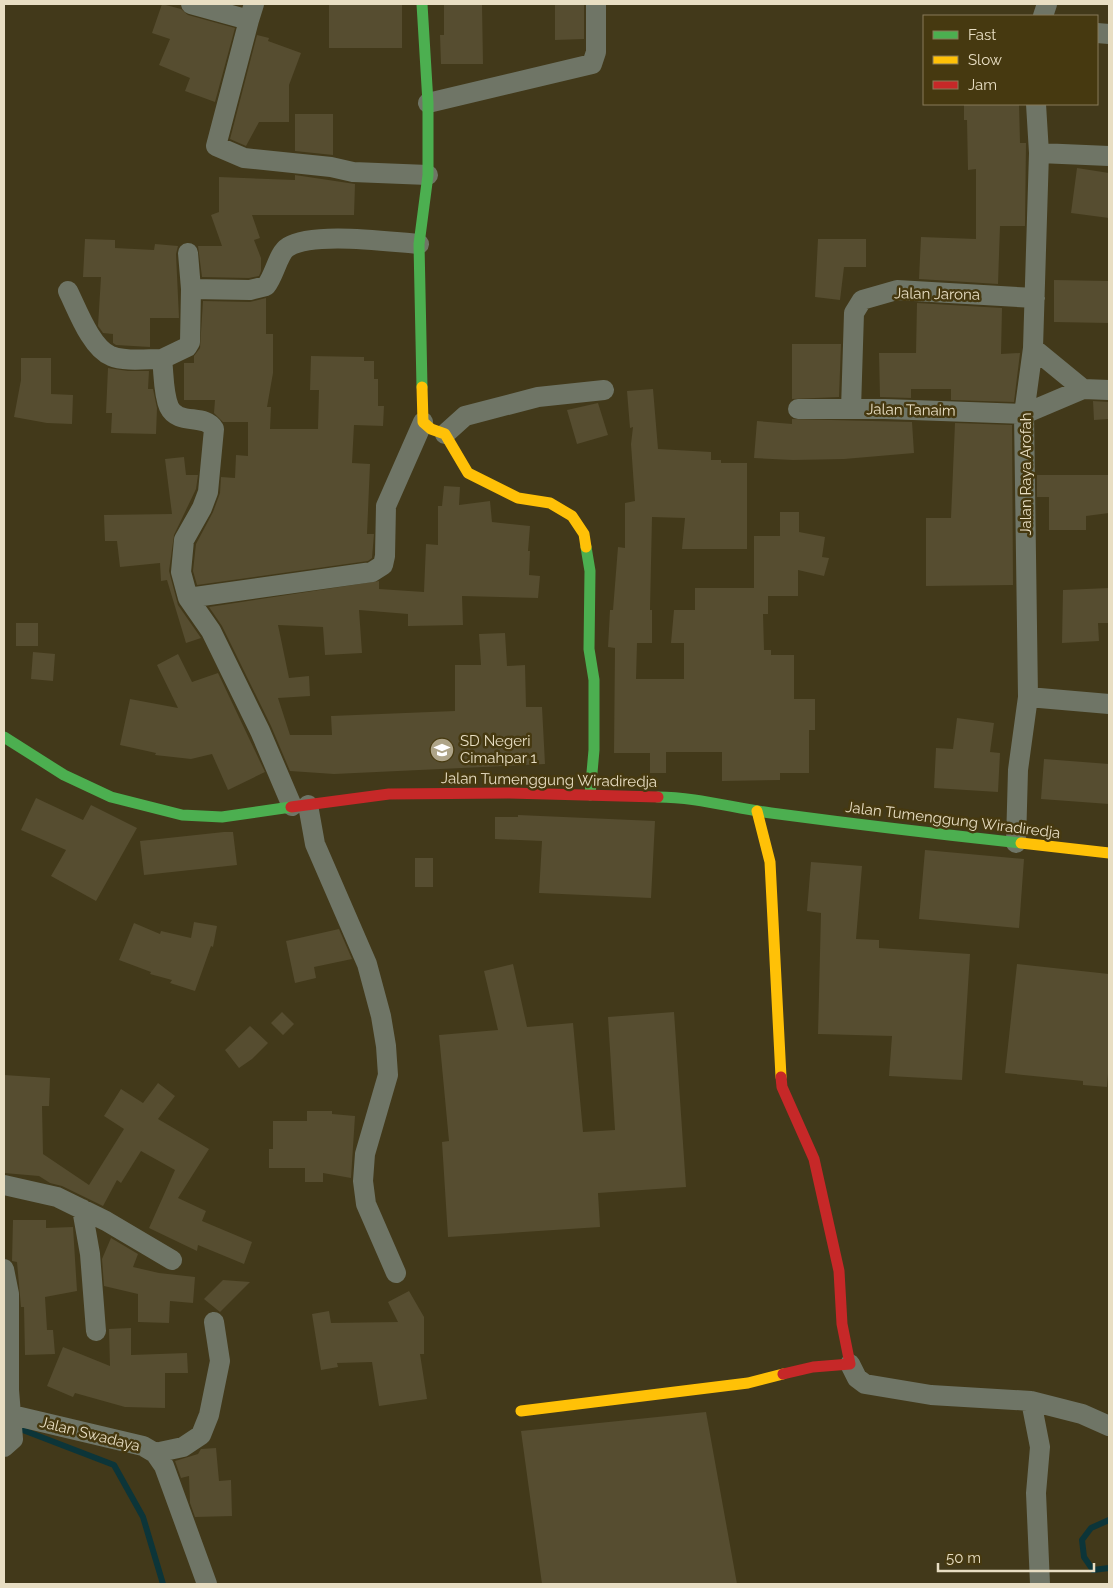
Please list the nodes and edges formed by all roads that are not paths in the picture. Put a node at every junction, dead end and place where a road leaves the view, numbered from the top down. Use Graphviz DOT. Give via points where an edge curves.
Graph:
graph roads {
  1 [pos="191,4"];
  2 [pos="422,4"];
  3 [pos="596,4"];
  4 [pos="251,12"];
  5 [pos="428,103"];
  6 [pos="1036,105"];
  7 [pos="1039,153"];
  8 [pos="1109,156"];
  9 [pos="428,175"];
  10 [pos="419,244"];
  11 [pos="188,253"];
  12 [pos="191,289"];
  13 [pos="68,291"];
  14 [pos="1034,298"];
  15 [pos="1033,348"];
  16 [pos="162,359"];
  17 [pos="1083,389"];
  18 [pos="604,390"];
  19 [pos="1109,390"];
  20 [pos="798,408"];
  21 [pos="851,409"];
  22 [pos="1024,414"];
  23 [pos="423,422"];
  24 [pos="445,434"];
  25 [pos="188,598"];
  26 [pos="1028,697"];
  27 [pos="1109,704"];
  28 [pos="4,737"];
  29 [pos="590,795"];
  30 [pos="300,805"];
  31 [pos="757,811"];
  32 [pos="1016,843"];
  33 [pos="1109,853"];
  34 [pos="4,1185"];
  35 [pos="82,1209"];
  36 [pos="172,1260"];
  37 [pos="4,1269"];
  38 [pos="396,1273"];
  39 [pos="214,1322"];
  40 [pos="96,1331"];
  41 [pos="6,1337"];
  42 [pos="850,1364"];
  43 [pos="1031,1401"];
  44 [pos="521,1411"];
  45 [pos="1109,1426"];
  46 [pos="9,1429"];
  47 [pos="155,1453"];
  48 [pos="207,1584"];
  49 [pos="1040,1584"];
  1 -- 4 [label="street"];
  2 -- 5 [label="street"];
  3 -- 5 [label="street" via="596,52 592,64"];
  4 -- 9 [label="street" via="216,146 244,158 332,166 353,172"];
  5 -- 9 [label="street"];
  6 -- 7 [label="street, Jalan Raya Arofah"];
  7 -- 8 [label="street"];
  7 -- 14 [label="street, Jalan Raya Arofah"];
  9 -- 10 [label="street"];
  10 -- 12 [label="street" via="328,238 308,241 288,246 279,256 277,268 266,286 250,290"];
  10 -- 23 [label="street"];
  11 -- 12 [label="street"];
  12 -- 16 [label="street" via="189,344"];
  13 -- 16 [label="street" via="93,340 104,352 118,358"];
  14 -- 15 [label="street, Jalan Raya Arofah"];
  14 -- 21 [label="street, Jalan Jarona" via="897,290 862,300 854,313"];
  15 -- 17 [label="street"];
  15 -- 22 [label="street, Jalan Raya Arofah"];
  16 -- 25 [label="street" via="170,408 182,418 208,423 214,429 208,492 184,540 181,572"];
  17 -- 19 [label="street"];
  17 -- 22 [label="street"];
  18 -- 24 [label="street" via="538,397 482,411 465,416"];
  20 -- 21 [label="street, Jalan Tanaim"];
  21 -- 22 [label="street, Jalan Tanaim"];
  22 -- 26 [label="street, Jalan Raya Arofah"];
  23 -- 24 [label="street"];
  23 -- 25 [label="street" via="386,506 383,565 366,573"];
  24 -- 29 [label="street" via="468,473 518,498 550,503 572,516 584,534 590,571 589,649 594,680"];
  25 -- 30 [label="street" via="211,631"];
  26 -- 27 [label="street"];
  26 -- 32 [label="street, Jalan Raya Arofah" via="1018,770"];
  28 -- 30 [label="street, Jalan Tumenggung Wiradiredja" via="64,775 111,797 182,815 222,817"];
  29 -- 30 [label="street, Jalan Tumenggung Wiradiredja" via="388,794"];
  29 -- 31 [label="street, Jalan Tumenggung Wiradiredja" via="676,797"];
  30 -- 38 [label="street" via="368,964 381,1016 388,1074 365,1154 363,1182 366,1204"];
  31 -- 32 [label="street, Jalan Tumenggung Wiradiredja"];
  31 -- 42 [label="street" via="770,862 782,1087 814,1159 839,1271 842,1324"];
  32 -- 33 [label="street, Jalan Tumenggung Wiradiredja"];
  34 -- 35 [label="street" via="43,1193"];
  35 -- 36 [label="street"];
  35 -- 40 [label="street" via="90,1254"];
  37 -- 41 [label="street" via="9,1294"];
  39 -- 47 [label="street" via="220,1361 209,1415 201,1435 183,1447"];
  41 -- 46 [label="street"];
  42 -- 43 [label="street" via="864,1384 931,1395"];
  42 -- 44 [label="street" via="813,1367 748,1383"];
  43 -- 45 [label="street" via="1082,1414"];
  43 -- 49 [label="street" via="1040,1447 1036,1493"];
  46 -- 47 [label="street, Jalan Swadaya" via="143,1446"];
  47 -- 48 [label="street, Jalan Swadaya" via="170,1480"];
}
